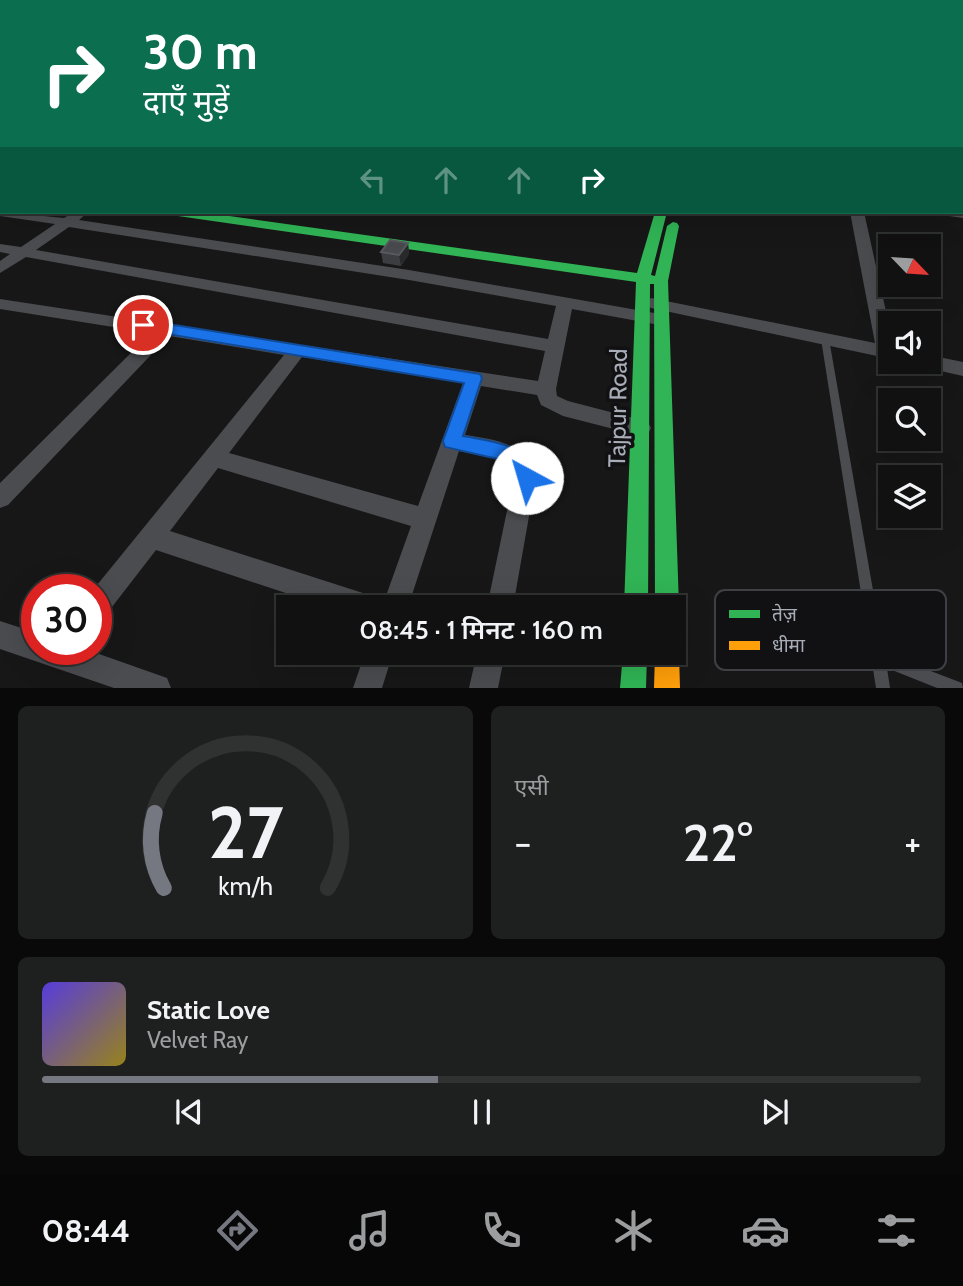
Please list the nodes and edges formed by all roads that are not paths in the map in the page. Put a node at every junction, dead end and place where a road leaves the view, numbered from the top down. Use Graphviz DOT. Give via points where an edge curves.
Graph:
graph roads {
  1 [pos="14,214"];
  2 [pos="79,214"];
  3 [pos="193,214"];
  4 [pos="258,214"];
  5 [pos="660,214"];
  6 [pos="678,214"];
  7 [pos="857,214"];
  8 [pos="68,222"];
  9 [pos="0,248"];
  10 [pos="23,252"];
  11 [pos="0,268"];
  12 [pos="645,273"];
  13 [pos="663,276"];
  14 [pos="565,302"];
  15 [pos="0,304"];
  16 [pos="642,309"];
  17 [pos="879,311"];
  18 [pos="661,312"];
  19 [pos="167,328"];
  20 [pos="825,340"];
  21 [pos="554,346"];
  22 [pos="298,351"];
  23 [pos="878,351"];
  24 [pos="941,364"];
  25 [pos="963,369"];
  26 [pos="474,378"];
  27 [pos="546,389"];
  28 [pos="641,428"];
  29 [pos="452,441"];
  30 [pos="214,458"];
  31 [pos="0,498"];
  32 [pos="425,519"];
  33 [pos="152,537"];
  34 [pos="112,587"];
  35 [pos="867,590"];
  36 [pos="329,595"];
  37 [pos="399,595"];
  38 [pos="502,595"];
  39 [pos="636,595"];
  40 [pos="667,595"];
  41 [pos="0,635"];
  42 [pos="21,641"];
  43 [pos="92,665"];
  44 [pos="375,665"];
  45 [pos="488,665"];
  46 [pos="635,665"];
  47 [pos="667,665"];
  48 [pos="881,670"];
  49 [pos="910,670"];
  50 [pos="157,688"];
  51 [pos="367,688"];
  52 [pos="483,688"];
  53 [pos="634,688"];
  54 [pos="667,688"];
  55 [pos="883,688"];
  56 [pos="957,688"];
  1 -- 8 [label="street"];
  2 -- 8 [label="street"];
  3 -- 12 [label="street"];
  4 -- 12 [label="street"];
  5 -- 12 [label="street, Tajpur Road"];
  6 -- 13 [label="street, Tajpur Road"];
  7 -- 17 [label="street"];
  8 -- 10 [label="street"];
  8 -- 14 [label="street"];
  9 -- 10 [label="street"];
  10 -- 11 [label="street"];
  10 -- 21 [label="street"];
  12 -- 13 [label="street"];
  12 -- 16 [label="street, Tajpur Road"];
  13 -- 18 [label="street, Tajpur Road"];
  14 -- 16 [label="street"];
  14 -- 21 [label="street"];
  15 -- 19 [label="street"];
  16 -- 18 [label="street"];
  16 -- 28 [label="street, Tajpur Road"];
  18 -- 20 [label="street"];
  18 -- 40 [label="street, Tajpur Road"];
  19 -- 22 [label="street"];
  19 -- 31 [label="street"];
  20 -- 23 [label="street"];
  20 -- 35 [label="lane"];
  21 -- 27 [label="street"];
  22 -- 26 [label="street"];
  22 -- 30 [label="street"];
  24 -- 25 [label="street"];
  26 -- 27 [label="street"];
  26 -- 29 [label="street"];
  27 -- 28 [label="street" via="548,400 556,406"];
  28 -- 39 [label="street, Tajpur Road"];
  29 -- 32 [label="street"];
  29 -- 38 [label="street" via="507,453 526,471"];
  30 -- 32 [label="street"];
  30 -- 33 [label="street"];
  32 -- 37 [label="street"];
  33 -- 34 [label="street"];
  33 -- 36 [label="street"];
  41 -- 42 [label="street"];
  43 -- 50 [label="street"];
  44 -- 51 [label="street"];
  45 -- 52 [label="street"];
  46 -- 53 [label="street"];
  47 -- 54 [label="street"];
  48 -- 55 [label="lane"];
  49 -- 56 [label="lane"];
}
